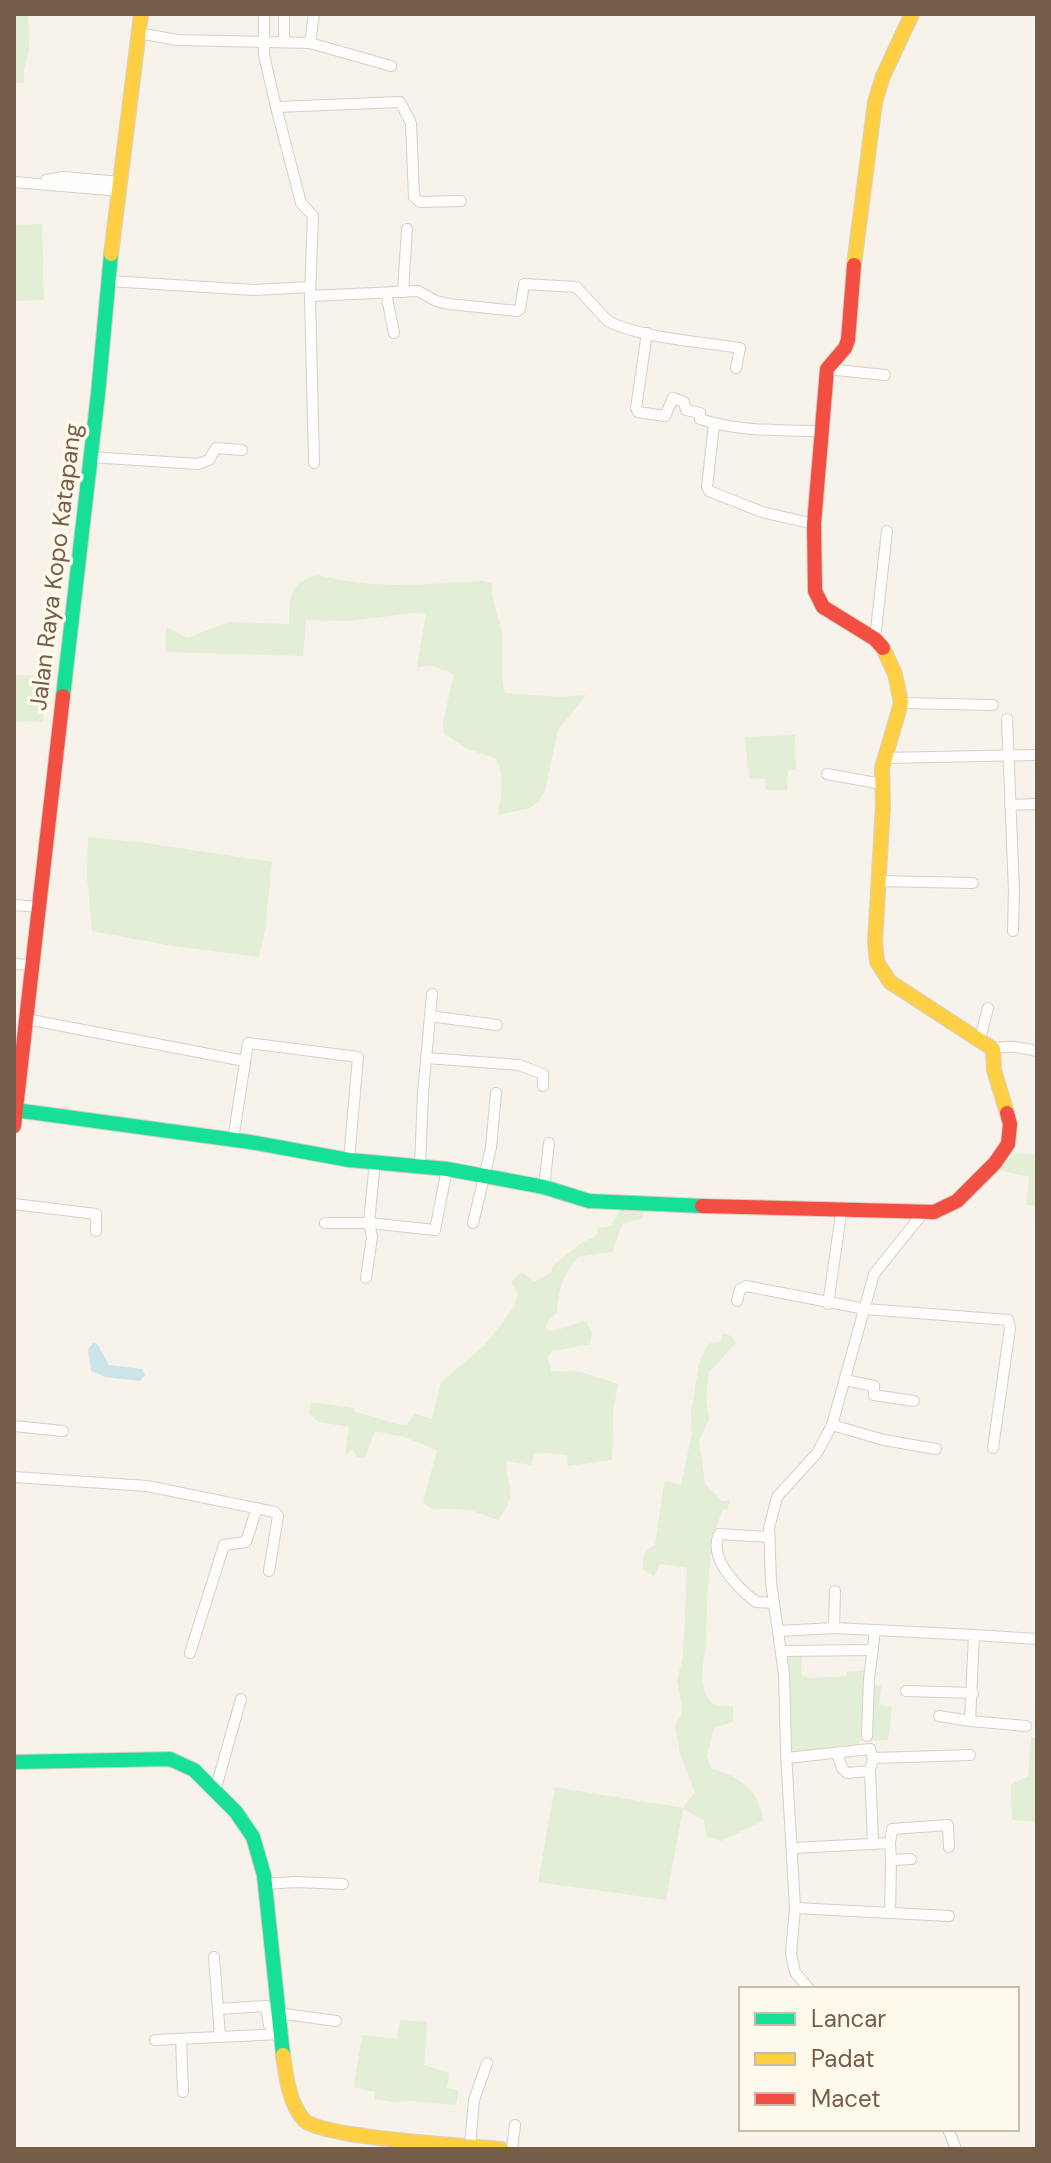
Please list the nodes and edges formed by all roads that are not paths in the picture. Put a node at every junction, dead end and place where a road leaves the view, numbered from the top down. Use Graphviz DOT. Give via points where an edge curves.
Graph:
graph roads {
  1 [pos="141,14"];
  2 [pos="264,14"];
  3 [pos="284,14"];
  4 [pos="314,14"];
  5 [pos="912,14"];
  6 [pos="139,33"];
  7 [pos="264,40"];
  8 [pos="284,41"];
  9 [pos="310,43"];
  10 [pos="391,66"];
  11 [pos="276,107"];
  12 [pos="14,182"];
  13 [pos="120,186"];
  14 [pos="461,201"];
  15 [pos="407,229"];
  16 [pos="109,281"];
  17 [pos="310,292"];
  18 [pos="403,292"];
  19 [pos="386,293"];
  20 [pos="394,333"];
  21 [pos="647,333"];
  22 [pos="736,368"];
  23 [pos="827,369"];
  24 [pos="885,375"];
  25 [pos="714,424"];
  26 [pos="820,431"];
  27 [pos="242,450"];
  28 [pos="90,457"];
  29 [pos="314,463"];
  30 [pos="814,524"];
  31 [pos="887,531"];
  32 [pos="875,639"];
  33 [pos="901,703"];
  34 [pos="993,705"];
  35 [pos="1007,719"];
  36 [pos="1037,755"];
  37 [pos="1009,756"];
  38 [pos="884,758"];
  39 [pos="827,774"];
  40 [pos="882,784"];
  41 [pos="1037,804"];
  42 [pos="1010,805"];
  43 [pos="878,881"];
  44 [pos="973,883"];
  45 [pos="14,905"];
  46 [pos="39,907"];
  47 [pos="1013,931"];
  48 [pos="14,964"];
  49 [pos="33,965"];
  50 [pos="432,994"];
  51 [pos="988,1008"];
  52 [pos="430,1016"];
  53 [pos="26,1019"];
  54 [pos="497,1025"];
  55 [pos="980,1039"];
  56 [pos="993,1049"];
  57 [pos="18,1051"];
  58 [pos="1037,1051"];
  59 [pos="426,1058"];
  60 [pos="245,1061"];
  61 [pos="543,1086"];
  62 [pos="496,1093"];
  63 [pos="15,1110"];
  64 [pos="14,1126"];
  65 [pos="233,1140"];
  66 [pos="549,1143"];
  67 [pos="349,1160"];
  68 [pos="375,1161"];
  69 [pos="420,1166"];
  70 [pos="447,1169"];
  71 [pos="483,1177"];
  72 [pos="544,1187"];
  73 [pos="14,1204"];
  74 [pos="842,1208"];
  75 [pos="923,1213"];
  76 [pos="325,1223"];
  77 [pos="369,1223"];
  78 [pos="473,1223"];
  79 [pos="96,1231"];
  80 [pos="366,1278"];
  81 [pos="737,1301"];
  82 [pos="828,1304"];
  83 [pos="865,1309"];
  84 [pos="845,1380"];
  85 [pos="914,1401"];
  86 [pos="832,1425"];
  87 [pos="14,1426"];
  88 [pos="63,1431"];
  89 [pos="993,1448"];
  90 [pos="936,1449"];
  91 [pos="14,1477"];
  92 [pos="257,1508"];
  93 [pos="770,1537"];
  94 [pos="269,1571"];
  95 [pos="835,1591"];
  96 [pos="774,1603"];
  97 [pos="834,1628"];
  98 [pos="875,1630"];
  99 [pos="779,1631"];
  100 [pos="974,1635"];
  101 [pos="1037,1639"];
  102 [pos="873,1650"];
  103 [pos="783,1651"];
  104 [pos="190,1653"];
  105 [pos="906,1691"];
  106 [pos="973,1693"];
  107 [pos="241,1699"];
  108 [pos="939,1716"];
  109 [pos="970,1721"];
  110 [pos="1026,1726"];
  111 [pos="867,1736"];
  112 [pos="837,1753"];
  113 [pos="970,1755"];
  114 [pos="787,1758"];
  115 [pos="873,1758"];
  116 [pos="14,1762"];
  117 [pos="870,1771"];
  118 [pos="215,1791"];
  119 [pos="873,1842"];
  120 [pos="890,1843"];
  121 [pos="949,1847"];
  122 [pos="793,1848"];
  123 [pos="911,1859"];
  124 [pos="891,1860"];
  125 [pos="264,1884"];
  126 [pos="343,1884"];
  127 [pos="795,1908"];
  128 [pos="890,1912"];
  129 [pos="949,1916"];
  130 [pos="214,1957"];
  131 [pos="807,1987"];
  132 [pos="218,2009"];
  133 [pos="336,2021"];
  134 [pos="276,2024"];
  135 [pos="220,2036"];
  136 [pos="181,2039"];
  137 [pos="155,2040"];
  138 [pos="487,2063"];
  139 [pos="183,2092"];
  140 [pos="515,2125"];
  141 [pos="381,2144"];
  142 [pos="470,2146"];
  143 [pos="501,2149"];
  144 [pos="512,2149"];
  1 -- 6 [label="street, Jalan Raya Kopo Katapang"];
  2 -- 7 [label="street"];
  3 -- 8 [label="street"];
  4 -- 9 [label="street"];
  5 -- 23 [label="street" via="875,102 848,340"];
  6 -- 7 [label="street" via="177,40"];
  6 -- 13 [label="street, Jalan Raya Kopo Katapang"];
  7 -- 8 [label="street"];
  7 -- 11 [label="street"];
  8 -- 9 [label="street"];
  9 -- 10 [label="street"];
  11 -- 14 [label="street" via="400,102 411,123 414,197 420,202"];
  11 -- 17 [label="street" via="301,203 313,216"];
  12 -- 13 [label="street"];
  13 -- 16 [label="street, Jalan Raya Kopo Katapang"];
  15 -- 18 [label="street"];
  16 -- 17 [label="street"];
  16 -- 28 [label="street, Jalan Raya Kopo Katapang"];
  17 -- 19 [label="street"];
  17 -- 29 [label="street"];
  18 -- 19 [label="street"];
  18 -- 21 [label="street" via="418,291 449,304 517,311 524,284 570,285 611,323"];
  19 -- 20 [label="street"];
  21 -- 22 [label="street" via="740,348"];
  21 -- 25 [label="street" via="637,411 665,416 673,398 684,402 686,410 700,413 700,420"];
  23 -- 24 [label="street"];
  23 -- 26 [label="street"];
  25 -- 26 [label="street"];
  25 -- 30 [label="street" via="709,491 762,512"];
  26 -- 30 [label="street"];
  27 -- 28 [label="street" via="216,448 209,460 198,464"];
  28 -- 46 [label="street, Jalan Raya Kopo Katapang"];
  30 -- 32 [label="street" via="817,599"];
  31 -- 32 [label="street"];
  32 -- 33 [label="street" via="891,663"];
  33 -- 34 [label="street"];
  33 -- 38 [label="street"];
  35 -- 37 [label="street"];
  36 -- 37 [label="street"];
  37 -- 38 [label="street"];
  37 -- 42 [label="street"];
  38 -- 40 [label="street"];
  39 -- 40 [label="street"];
  40 -- 43 [label="street"];
  41 -- 42 [label="street"];
  42 -- 47 [label="street"];
  43 -- 44 [label="street"];
  43 -- 55 [label="street" via="875,951 885,977"];
  45 -- 46 [label="street"];
  46 -- 49 [label="street, Jalan Raya Kopo Katapang"];
  48 -- 49 [label="street"];
  49 -- 53 [label="street, Jalan Raya Kopo Katapang"];
  50 -- 52 [label="street"];
  51 -- 55 [label="street"];
  52 -- 54 [label="street"];
  52 -- 59 [label="street"];
  53 -- 57 [label="street, Jalan Raya Kopo Katapang"];
  53 -- 60 [label="street"];
  55 -- 56 [label="street"];
  56 -- 58 [label="street"];
  56 -- 75 [label="street" via="1010,1124 1008,1144 957,1201"];
  57 -- 63 [label="street, Jalan Raya Kopo Katapang"];
  59 -- 61 [label="street" via="526,1067 543,1074"];
  59 -- 69 [label="street"];
  60 -- 65 [label="street"];
  60 -- 67 [label="street" via="248,1043 360,1058"];
  62 -- 71 [label="street"];
  63 -- 64 [label="street, Jalan Raya Kopo Katapang"];
  63 -- 65 [label="street"];
  65 -- 67 [label="street"];
  66 -- 72 [label="street"];
  67 -- 68 [label="street"];
  68 -- 69 [label="street"];
  68 -- 77 [label="street"];
  69 -- 70 [label="street"];
  70 -- 71 [label="street"];
  70 -- 77 [label="street" via="435,1230"];
  71 -- 72 [label="street"];
  71 -- 78 [label="street"];
  72 -- 74 [label="street" via="602,1203"];
  73 -- 79 [label="street" via="96,1214"];
  74 -- 75 [label="street"];
  74 -- 82 [label="street"];
  75 -- 83 [label="street" via="874,1274"];
  76 -- 77 [label="street"];
  77 -- 80 [label="street"];
  81 -- 82 [label="street" via="746,1286"];
  82 -- 83 [label="street"];
  83 -- 84 [label="street"];
  83 -- 89 [label="street" via="1008,1320"];
  84 -- 85 [label="street" via="874,1386 874,1395"];
  84 -- 86 [label="street"];
  86 -- 90 [label="street"];
  86 -- 93 [label="street" via="817,1453 777,1497"];
  87 -- 88 [label="street"];
  91 -- 92 [label="street" via="147,1486"];
  92 -- 94 [label="street" via="278,1516"];
  92 -- 104 [label="street" via="246,1542 224,1545"];
  93 -- 96 [label="street"];
  93 -- 96 [label="street" via="719,1534 716,1545 726,1571 743,1590 756,1602"];
  95 -- 97 [label="street"];
  96 -- 99 [label="street"];
  97 -- 98 [label="street"];
  97 -- 99 [label="street"];
  98 -- 100 [label="street"];
  98 -- 102 [label="street"];
  99 -- 103 [label="street"];
  100 -- 101 [label="street"];
  100 -- 106 [label="street"];
  102 -- 103 [label="street"];
  102 -- 111 [label="street"];
  103 -- 114 [label="street"];
  105 -- 106 [label="street"];
  106 -- 109 [label="street"];
  107 -- 118 [label="street"];
  108 -- 109 [label="street"];
  109 -- 110 [label="street"];
  112 -- 114 [label="street"];
  112 -- 115 [label="street" via="870,1749"];
  112 -- 117 [label="street" via="847,1773"];
  113 -- 115 [label="street"];
  114 -- 122 [label="street"];
  115 -- 117 [label="street"];
  116 -- 118 [label="street" via="170,1759 186,1763"];
  117 -- 119 [label="street"];
  118 -- 125 [label="street" via="252,1834"];
  119 -- 120 [label="street"];
  119 -- 122 [label="street"];
  120 -- 121 [label="street" via="892,1829 948,1825"];
  120 -- 124 [label="street"];
  122 -- 127 [label="street"];
  123 -- 124 [label="street"];
  124 -- 128 [label="street"];
  125 -- 126 [label="street"];
  125 -- 134 [label="street"];
  127 -- 128 [label="street"];
  127 -- 131 [label="street" via="791,1954 795,1972"];
  128 -- 129 [label="street"];
  130 -- 132 [label="street"];
  132 -- 134 [label="street" via="266,2006"];
  132 -- 135 [label="street"];
  133 -- 134 [label="street"];
  134 -- 135 [label="street"];
  134 -- 141 [label="street" via="298,2116"];
  135 -- 136 [label="street"];
  136 -- 137 [label="street"];
  136 -- 139 [label="street"];
  138 -- 142 [label="street" via="474,2100"];
  140 -- 144 [label="street"];
  141 -- 142 [label="street"];
  142 -- 143 [label="street"];
}
